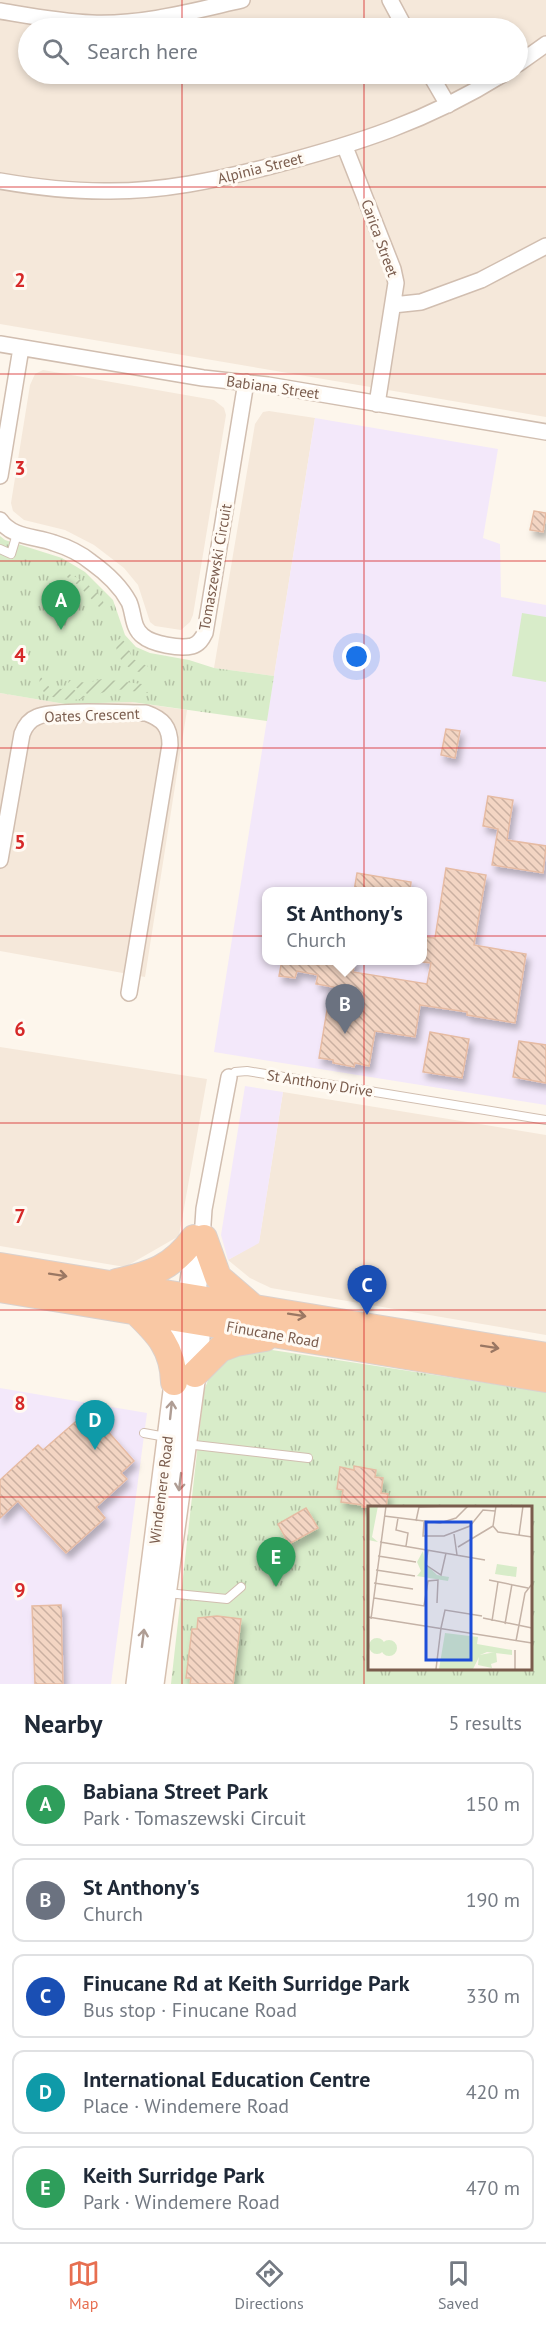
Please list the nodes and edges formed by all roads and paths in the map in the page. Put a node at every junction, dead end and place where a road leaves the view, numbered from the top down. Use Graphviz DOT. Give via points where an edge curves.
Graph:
graph roads {
  1 [pos="242,0"];
  2 [pos="390,0"];
  3 [pos="0,11"];
  4 [pos="54,18"];
  5 [pos="155,18"];
  6 [pos="400,18"];
  7 [pos="546,44"];
  8 [pos="528,57"];
  9 [pos="436,84"];
  10 [pos="485,84"];
  11 [pos="448,105"];
  12 [pos="345,147"];
  13 [pos="0,182"];
  14 [pos="546,246"];
  15 [pos="393,305"];
  16 [pos="0,344"];
  17 [pos="21,348"];
  18 [pos="246,382"];
  19 [pos="377,404"];
  20 [pos="546,432"];
  21 [pos="0,476"];
  22 [pos="0,520"];
  23 [pos="17,534"];
  24 [pos="0,549"];
  25 [pos="0,860"];
  26 [pos="129,993"];
  27 [pos="229,1077"];
  28 [pos="546,1120"];
  29 [pos="199,1238"];
  30 [pos="0,1266"];
  31 [pos="108,1284"];
  32 [pos="0,1289"];
  33 [pos="254,1308"];
  34 [pos="192,1309"];
  35 [pos="135,1311"];
  36 [pos="284,1336"];
  37 [pos="546,1356"];
  38 [pos="185,1378"];
  39 [pos="546,1379"];
  40 [pos="144,1433"];
  41 [pos="177,1440"];
  42 [pos="308,1458"];
  43 [pos="241,1587"];
  44 [pos="157,1592"];
  45 [pos="137,1684"];
  46 [pos="153,1684"];
  1 -- 5 [label="street"];
  2 -- 6 [label="street"];
  3 -- 4 [label="street"];
  7 -- 8 [label="street"];
  9 -- 11 [label="street"];
  10 -- 11 [label="street, Alpinia Street"];
  11 -- 12 [label="street, Alpinia Street"];
  12 -- 13 [label="street, Alpinia Street" via="217,180 160,188 106,191"];
  12 -- 15 [label="street, Carica Street" via="393,268"];
  14 -- 15 [label="street" via="481,280 421,302"];
  15 -- 19 [label="street, Carica Street"];
  16 -- 17 [label="street, Babiana Street"];
  17 -- 18 [label="street, Babiana Street"];
  17 -- 21 [label="street"];
  18 -- 19 [label="street, Babiana Street"];
  18 -- 23 [label="street, Tomaszewski Circuit" via="205,633 200,642 182,646 143,637 126,597 92,562 52,542"];
  19 -- 20 [label="street, Babiana Street"];
  22 -- 23 [label="street, Tomaszewski Circuit"];
  23 -- 24 [label="lane" via="10,554"];
  25 -- 26 [label="street, Oates Crescent" via="22,734 31,720 48,714 146,713 166,725 170,745"];
  27 -- 28 [label="lane, St Anthony Drive" via="248,1071"];
  27 -- 29 [label="street, St Anthony Drive"];
  29 -- 31 [label="highway" via="177,1259 155,1272"];
  29 -- 33 [label="highway" via="218,1277"];
  29 -- 34 [label="street, St Anthony Drive"];
  30 -- 31 [label="highway, Finucane Road, one-way"];
  31 -- 34 [label="highway, Finucane Road"];
  32 -- 35 [label="highway, Finucane Road"];
  33 -- 34 [label="highway, Finucane Road"];
  33 -- 37 [label="highway, Finucane Road, one-way"];
  34 -- 35 [label="highway, Finucane Road"];
  34 -- 36 [label="highway, Finucane Road"];
  34 -- 38 [label="main road, Windemere Road"];
  35 -- 38 [label="highway" via="159,1334"];
  36 -- 38 [label="highway" via="220,1349"];
  36 -- 39 [label="highway, Finucane Road"];
  38 -- 41 [label="main road, Windemere Road"];
  40 -- 41 [label="lane"];
  41 -- 42 [label="lane"];
  41 -- 44 [label="main road, Windemere Road"];
  43 -- 44 [label="lane" via="227,1599"];
  45 -- 44 [label="main road, Windemere Road, one-way"];
  44 -- 46 [label="main road, Windemere Road"];
}
